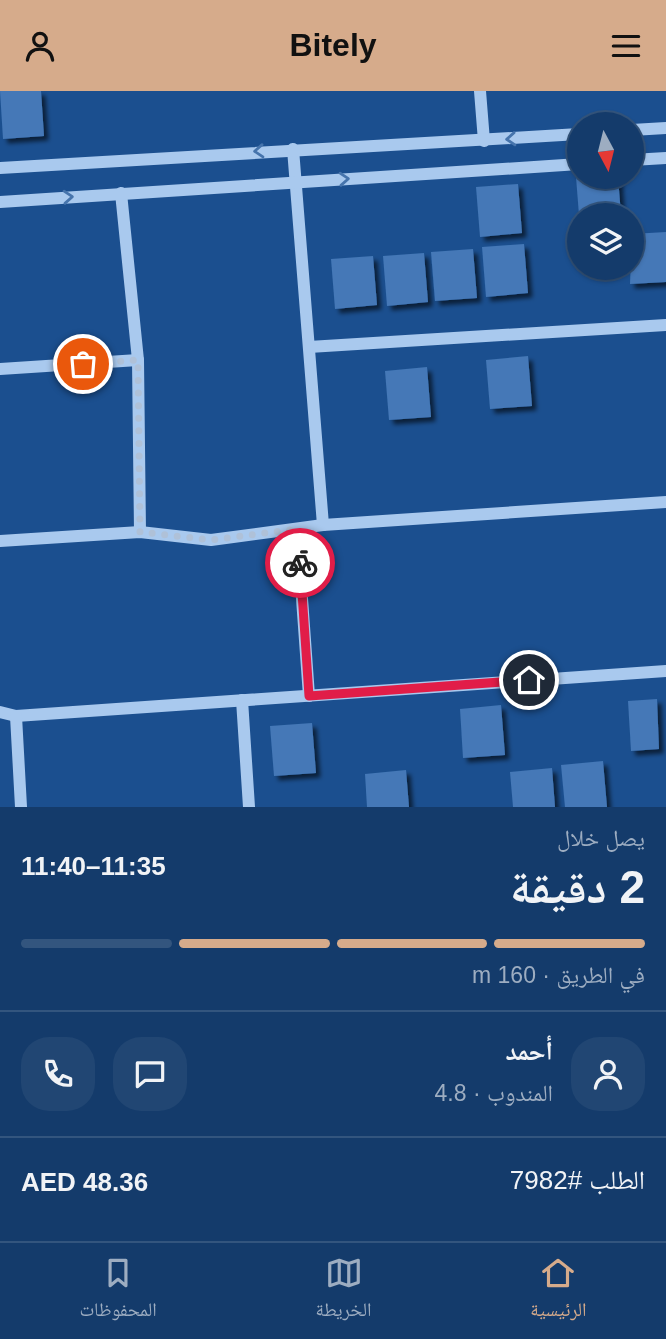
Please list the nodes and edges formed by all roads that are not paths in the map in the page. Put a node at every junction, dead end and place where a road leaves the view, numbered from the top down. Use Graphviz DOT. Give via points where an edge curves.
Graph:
graph roads {
  1 [pos="480,91"];
  2 [pos="666,128"];
  3 [pos="644,129"];
  4 [pos="567,135"];
  5 [pos="484,141"];
  6 [pos="293,149"];
  7 [pos="666,158"];
  8 [pos="644,159"];
  9 [pos="567,165"];
  10 [pos="0,169"];
  11 [pos="296,182"];
  12 [pos="121,193"];
  13 [pos="0,202"];
  14 [pos="666,325"];
  15 [pos="309,347"];
  16 [pos="138,360"];
  17 [pos="0,369"];
  18 [pos="666,502"];
  19 [pos="323,526"];
  20 [pos="297,529"];
  21 [pos="140,532"];
  22 [pos="0,541"];
  23 [pos="666,671"];
  24 [pos="309,696"];
  25 [pos="242,700"];
  26 [pos="0,712"];
  27 [pos="16,716"];
  28 [pos="21,807"];
  29 [pos="250,807"];
  1 -- 5 [label="street"];
  2 -- 3 [label="street"];
  4 -- 5 [label="street, one-way"];
  5 -- 6 [label="street"];
  6 -- 10 [label="street, one-way"];
  6 -- 11 [label="street"];
  7 -- 8 [label="street"];
  11 -- 9 [label="street, one-way"];
  11 -- 12 [label="street"];
  11 -- 15 [label="street"];
  13 -- 12 [label="street, one-way"];
  12 -- 16 [label="street"];
  14 -- 15 [label="street"];
  15 -- 19 [label="street"];
  16 -- 17 [label="street"];
  16 -- 21 [label="street"];
  18 -- 19 [label="street"];
  19 -- 20 [label="street"];
  20 -- 21 [label="street" via="211,540"];
  20 -- 24 [label="street"];
  21 -- 22 [label="street"];
  23 -- 24 [label="street"];
  24 -- 25 [label="street"];
  25 -- 27 [label="street"];
  25 -- 29 [label="street"];
  26 -- 27 [label="street"];
  27 -- 28 [label="street"];
}
